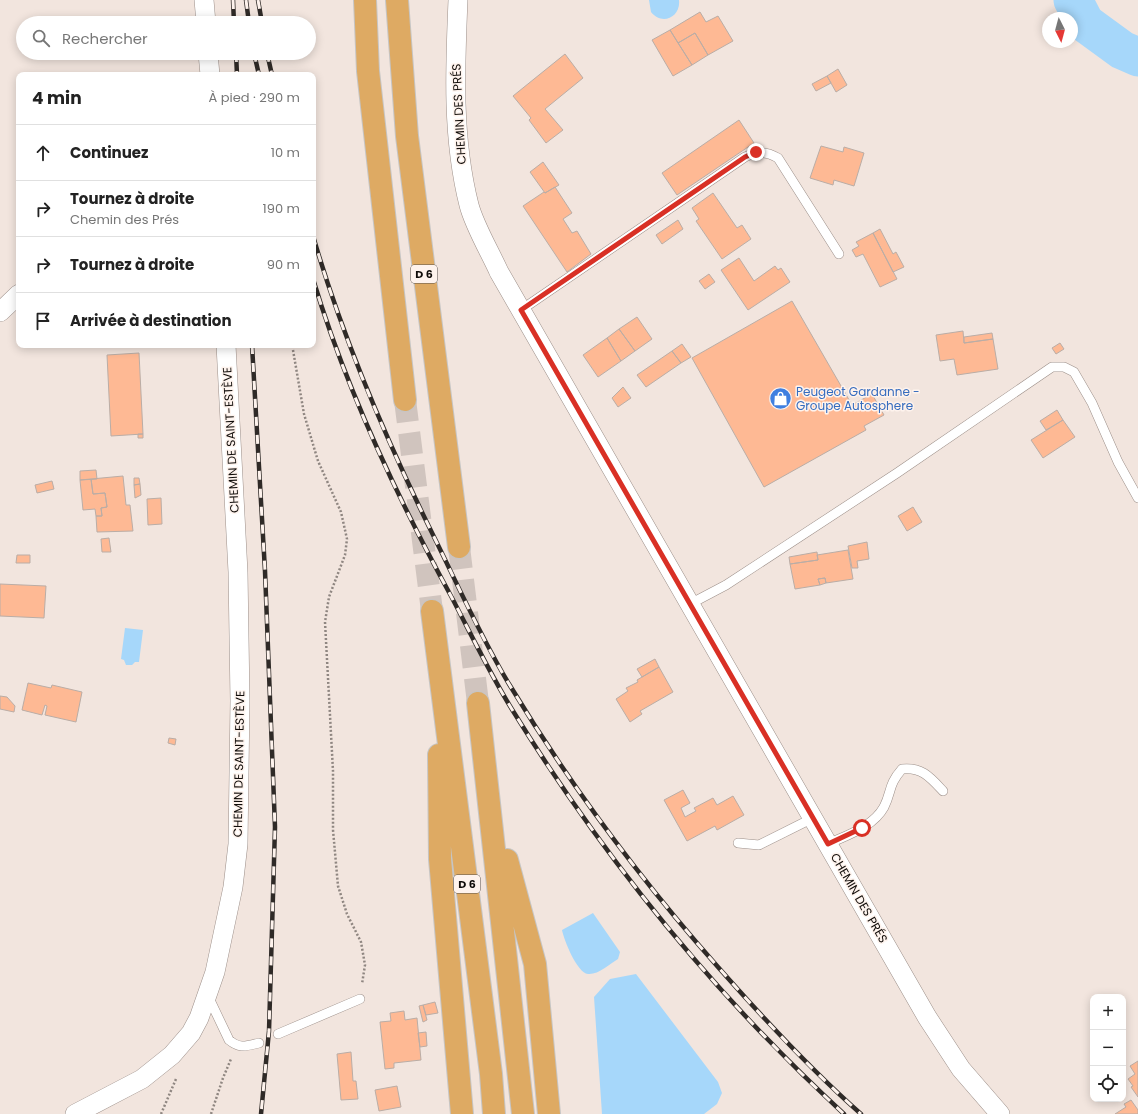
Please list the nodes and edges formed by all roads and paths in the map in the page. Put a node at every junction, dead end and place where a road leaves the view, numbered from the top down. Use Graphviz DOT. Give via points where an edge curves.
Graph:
graph roads {
  1 [pos="204,0"];
  2 [pos="365,0"];
  3 [pos="397,0"];
  4 [pos="458,0"];
  5 [pos="205,16"];
  6 [pos="209,60"];
  7 [pos="210,72"];
  8 [pos="839,254"];
  9 [pos="16,297"];
  10 [pos="521,310"];
  11 [pos="0,312"];
  12 [pos="226,348"];
  13 [pos="293,350"];
  14 [pos="405,400"];
  15 [pos="1138,498"];
  16 [pos="459,547"];
  17 [pos="690,604"];
  18 [pos="432,611"];
  19 [pos="438,654"];
  20 [pos="478,703"];
  21 [pos="488,787"];
  22 [pos="943,791"];
  23 [pos="813,818"];
  24 [pos="738,843"];
  25 [pos="828,844"];
  26 [pos="208,996"];
  27 [pos="360,998"];
  28 [pos="278,1034"];
  29 [pos="259,1043"];
  30 [pos="242,1047"];
  31 [pos="75,1114"];
  32 [pos="211,1114"];
  33 [pos="462,1114"];
  34 [pos="494,1114"];
  35 [pos="523,1114"];
  36 [pos="549,1114"];
  37 [pos="1000,1114"];
  1 -- 5 [label="street"];
  2 -- 14 [label="highway" via="368,72"];
  3 -- 16 [label="highway, D 6" via="407,136"];
  4 -- 10 [label="street, CHEMIN DES PRÉS" via="455,78 459,156 469,207 499,272"];
  6 -- 7 [label="street"];
  8 -- 10 [label="lane" via="778,158 769,152 756,152"];
  9 -- 11 [label="street"];
  10 -- 17 [label="street, CHEMIN DES PRÉS"];
  12 -- 26 [label="street, CHEMIN DE SAINT-ESTÈVE" via="238,572 240,795 233,887"];
  13 -- 27 [label="path" via="304,414 318,461 341,512 347,539 345,555 329,597 325,622 333,771 333,830 338,886 347,914 361,942 365,965"];
  15 -- 17 [label="lane" via="1118,462 1092,403 1074,372 1064,367 1052,367 726,585"];
  17 -- 23 [label="street, CHEMIN DES PRÉS"];
  18 -- 19 [label="highway, D 6"];
  19 -- 33 [label="highway" via="440,859"];
  19 -- 34 [label="highway, D 6"];
  20 -- 21 [label="highway, D 6"];
  21 -- 35 [label="highway, D 6"];
  21 -- 36 [label="highway" via="535,964"];
  22 -- 25 [label="lane" via="931,778 914,768 902,769 893,780 884,807 877,818"];
  23 -- 24 [label="lane" via="759,845"];
  23 -- 25 [label="street, CHEMIN DES PRÉS"];
  25 -- 37 [label="street, CHEMIN DES PRÉS" via="927,1017 961,1069"];
  26 -- 30 [label="lane" via="229,1040"];
  26 -- 31 [label="street, CHEMIN DE SAINT-ESTÈVE" via="191,1033 172,1055 142,1079"];
  27 -- 28 [label="lane"];
  29 -- 30 [label="lane"];
  30 -- 32 [label="path" via="229,1061"];
}
